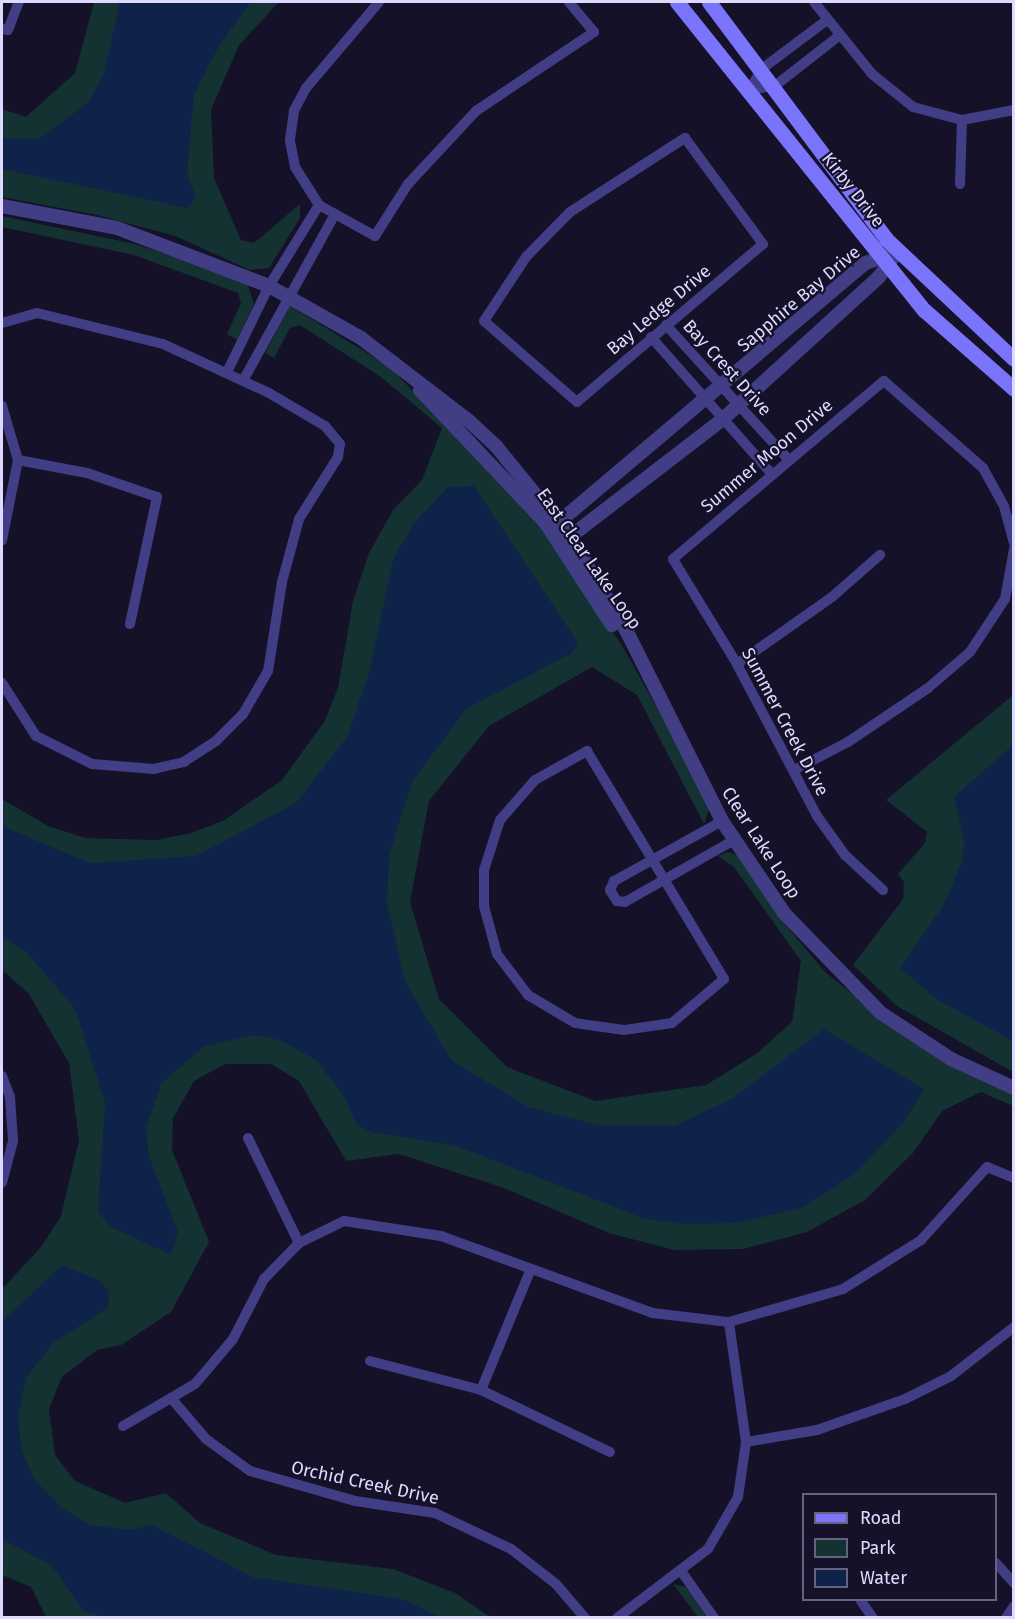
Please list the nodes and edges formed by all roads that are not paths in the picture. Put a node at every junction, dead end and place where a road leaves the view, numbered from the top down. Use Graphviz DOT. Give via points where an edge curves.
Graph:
graph roads {
  1 [pos="20,2"];
  2 [pos="380,2"];
  3 [pos="570,2"];
  4 [pos="677,2"];
  5 [pos="709,2"];
  6 [pos="814,2"];
  7 [pos="827,20"];
  8 [pos="5,30"];
  9 [pos="840,35"];
  10 [pos="764,68"];
  11 [pos="776,86"];
  12 [pos="749,90"];
  13 [pos="1014,110"];
  14 [pos="962,120"];
  15 [pos="960,184"];
  16 [pos="319,205"];
  17 [pos="2,206"];
  18 [pos="334,216"];
  19 [pos="897,252"];
  20 [pos="884,261"];
  21 [pos="269,286"];
  22 [pos="287,296"];
  23 [pos="2,323"];
  24 [pos="666,325"];
  25 [pos="248,329"];
  26 [pos="651,337"];
  27 [pos="265,338"];
  28 [pos="1014,359"];
  29 [pos="228,370"];
  30 [pos="408,376"];
  31 [pos="244,379"];
  32 [pos="722,387"];
  33 [pos="1014,389"];
  34 [pos="707,400"];
  35 [pos="738,405"];
  36 [pos="2,406"];
  37 [pos="723,419"];
  38 [pos="788,459"];
  39 [pos="18,460"];
  40 [pos="771,473"];
  41 [pos="559,522"];
  42 [pos="562,536"];
  43 [pos="2,540"];
  44 [pos="1014,543"];
  45 [pos="1014,549"];
  46 [pos="880,555"];
  47 [pos="673,559"];
  48 [pos="1012,567"];
  49 [pos="130,624"];
  50 [pos="737,664"];
  51 [pos="2,683"];
  52 [pos="794,770"];
  53 [pos="722,821"];
  54 [pos="734,840"];
  55 [pos="654,862"];
  56 [pos="664,881"];
  57 [pos="883,890"];
  58 [pos="2,1076"];
  59 [pos="1014,1088"];
  60 [pos="248,1138"];
  61 [pos="1014,1178"];
  62 [pos="2,1183"];
  63 [pos="299,1243"];
  64 [pos="530,1271"];
  65 [pos="729,1322"];
  66 [pos="1014,1327"];
  67 [pos="370,1361"];
  68 [pos="481,1390"];
  69 [pos="171,1398"];
  70 [pos="123,1426"];
  71 [pos="746,1442"];
  72 [pos="610,1452"];
  73 [pos="997,1564"];
  74 [pos="681,1571"];
  75 [pos="1014,1583"];
  76 [pos="861,1601"];
  77 [pos="1014,1606"];
  78 [pos="585,1617"];
  79 [pos="617,1617"];
  80 [pos="714,1617"];
  81 [pos="873,1617"];
  82 [pos="1006,1617"];
  1 -- 8 [label="street"];
  2 -- 16 [label="street" via="306,88 294,111 294,160"];
  3 -- 18 [label="street" via="594,32 504,89 454,132 408,184 375,236"];
  4 -- 12 [label="main road, Kirby Drive"];
  5 -- 10 [label="main road, Kirby Drive"];
  6 -- 7 [label="street"];
  7 -- 9 [label="street"];
  7 -- 10 [label="street"];
  9 -- 11 [label="street"];
  9 -- 14 [label="street" via="898,98 928,114"];
  10 -- 11 [label="main road, Kirby Drive"];
  10 -- 12 [label="street"];
  11 -- 12 [label="street"];
  11 -- 19 [label="main road, Kirby Drive"];
  12 -- 20 [label="main road, Kirby Drive"];
  13 -- 14 [label="street"];
  14 -- 15 [label="street"];
  16 -- 18 [label="street"];
  16 -- 21 [label="street"];
  17 -- 21 [label="street, East Clear Lake Loop" via="117,228"];
  18 -- 22 [label="street"];
  19 -- 20 [label="street, Sapphire Bay Drive"];
  19 -- 28 [label="main road, Kirby Drive"];
  20 -- 32 [label="street, Sapphire Bay Drive"];
  20 -- 33 [label="main road, Kirby Drive" via="924,310"];
  20 -- 35 [label="street, Sapphire Bay Drive"];
  21 -- 22 [label="street, East Clear Lake Loop"];
  21 -- 25 [label="street"];
  22 -- 27 [label="street"];
  22 -- 30 [label="street, East Clear Lake Loop" via="361,338"];
  23 -- 29 [label="street" via="37,313 89,321"];
  24 -- 26 [label="street, Bay Ledge Drive"];
  24 -- 26 [label="street, Bay Ledge Drive" via="763,244 686,138 606,186 563,219 526,257 484,321 577,402"];
  24 -- 32 [label="street, Bay Crest Drive"];
  25 -- 27 [label="street"];
  25 -- 29 [label="street"];
  26 -- 34 [label="street, Bay Crest Drive"];
  27 -- 31 [label="street"];
  29 -- 31 [label="street"];
  30 -- 41 [label="street, East Clear Lake Loop" via="496,446"];
  30 -- 42 [label="street, East Clear Lake Loop"];
  31 -- 51 [label="street" via="325,426 340,444 338,457 299,519 282,582 268,670 243,714 216,741 184,762 154,769 92,764 36,736"];
  32 -- 34 [label="street, Sapphire Bay Drive"];
  32 -- 35 [label="street, Bay Crest Drive"];
  34 -- 37 [label="street, Bay Crest Drive"];
  34 -- 41 [label="street, Sapphire Bay Drive"];
  35 -- 37 [label="street, Sapphire Bay Drive"];
  35 -- 38 [label="street, Bay Crest Drive"];
  36 -- 39 [label="street"];
  37 -- 40 [label="street, Bay Crest Drive"];
  37 -- 42 [label="street, Sapphire Bay Drive"];
  38 -- 40 [label="street, Summer Moon Drive"];
  38 -- 44 [label="street, Summer Moon Drive" via="884,381 983,468 1004,506"];
  39 -- 43 [label="street"];
  39 -- 49 [label="street" via="87,473 157,497"];
  40 -- 47 [label="street, Summer Moon Drive"];
  41 -- 42 [label="street, East Clear Lake Loop"];
  42 -- 53 [label="street, Clear Lake Loop" via="625,628 638,661"];
  45 -- 48 [label="street"];
  46 -- 50 [label="street" via="832,597"];
  47 -- 50 [label="street, Summer Creek Drive"];
  48 -- 52 [label="street" via="990,628 970,652 919,694"];
  50 -- 52 [label="street, Summer Creek Drive"];
  52 -- 57 [label="street, Summer Creek Drive" via="828,831"];
  53 -- 54 [label="street, Clear Lake Loop"];
  53 -- 55 [label="street"];
  54 -- 56 [label="street"];
  54 -- 59 [label="street, Clear Lake Loop" via="784,913 852,989 917,1038"];
  55 -- 56 [label="street"];
  55 -- 56 [label="street" via="614,881 610,890 616,901 625,902"];
  55 -- 56 [label="street" via="587,751 535,780 501,820 484,870 484,906 497,954 528,995 575,1023 624,1030 672,1023 724,979"];
  58 -- 62 [label="street" via="10,1097 13,1141"];
  60 -- 63 [label="street"];
  61 -- 65 [label="street" via="987,1167 921,1240 876,1272 800,1304"];
  63 -- 64 [label="street" via="344,1221 441,1236"];
  63 -- 69 [label="street" via="264,1279 233,1339 195,1384"];
  64 -- 65 [label="street" via="653,1313"];
  64 -- 68 [label="street"];
  65 -- 71 [label="street"];
  66 -- 71 [label="street" via="951,1376 905,1400 817,1430"];
  67 -- 68 [label="street"];
  68 -- 72 [label="street"];
  69 -- 70 [label="street"];
  69 -- 78 [label="street, Orchid Creek Drive" via="206,1439 250,1471 356,1501 435,1513 510,1549 555,1584"];
  71 -- 74 [label="street" via="743,1478 730,1516 708,1549"];
  73 -- 75 [label="street"];
  74 -- 79 [label="street"];
  74 -- 80 [label="street"];
  76 -- 81 [label="street"];
  77 -- 82 [label="street"];
}
